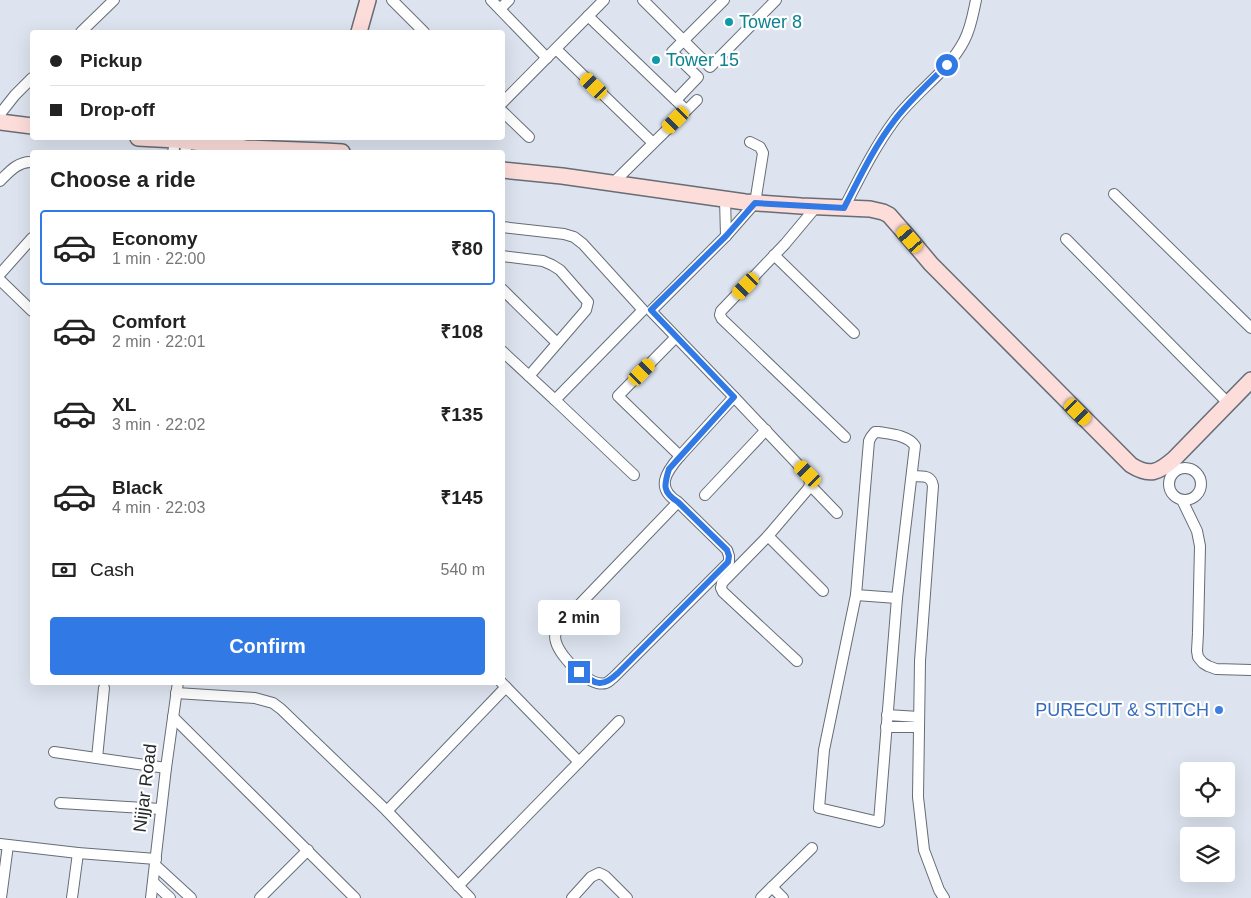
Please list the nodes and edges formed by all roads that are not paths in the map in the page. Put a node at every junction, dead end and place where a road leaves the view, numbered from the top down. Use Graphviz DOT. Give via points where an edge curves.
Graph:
graph roads {
  1 [pos="114,0"];
  2 [pos="368,0"];
  3 [pos="392,0"];
  4 [pos="490,0"];
  5 [pos="509,0"];
  6 [pos="604,0"];
  7 [pos="643,0"];
  8 [pos="724,0"];
  9 [pos="776,0"];
  10 [pos="976,0"];
  11 [pos="500,10"];
  12 [pos="588,16"];
  13 [pos="83,30"];
  14 [pos="359,30"];
  15 [pos="422,30"];
  16 [pos="684,41"];
  17 [pos="556,49"];
  18 [pos="547,58"];
  19 [pos="30,80"];
  20 [pos="505,100"];
  21 [pos="676,100"];
  22 [pos="697,100"];
  23 [pos="686,110"];
  24 [pos="505,113"];
  25 [pos="0,114"];
  26 [pos="0,122"];
  27 [pos="30,126"];
  28 [pos="529,137"];
  29 [pos="148,140"];
  30 [pos="750,142"];
  31 [pos="653,143"];
  32 [pos="181,147"];
  33 [pos="326,147"];
  34 [pos="30,162"];
  35 [pos="505,170"];
  36 [pos="0,181"];
  37 [pos="613,183"];
  38 [pos="1114,194"];
  39 [pos="725,199"];
  40 [pos="755,203"];
  41 [pos="816,207"];
  42 [pos="844,208"];
  43 [pos="505,227"];
  44 [pos="726,236"];
  45 [pos="1066,239"];
  46 [pos="30,240"];
  47 [pos="774,255"];
  48 [pos="505,256"];
  49 [pos="0,274"];
  50 [pos="0,280"];
  51 [pos="505,293"];
  52 [pos="30,309"];
  53 [pos="1251,328"];
  54 [pos="854,334"];
  55 [pos="676,337"];
  56 [pos="557,343"];
  57 [pos="505,353"];
  58 [pos="529,376"];
  59 [pos="1251,380"];
  60 [pos="734,397"];
  61 [pos="556,400"];
  62 [pos="1228,403"];
  63 [pos="766,430"];
  64 [pos="845,437"];
  65 [pos="680,456"];
  66 [pos="1174,466"];
  67 [pos="634,475"];
  68 [pos="912,476"];
  69 [pos="810,485"];
  70 [pos="705,495"];
  71 [pos="1182,500"];
  72 [pos="678,502"];
  73 [pos="837,512"];
  74 [pos="768,536"];
  75 [pos="824,591"];
  76 [pos="856,595"];
  77 [pos="897,598"];
  78 [pos="797,661"];
  79 [pos="1251,670"];
  80 [pos="178,685"];
  81 [pos="504,685"];
  82 [pos="104,688"];
  83 [pos="176,694"];
  84 [pos="887,715"];
  85 [pos="173,717"];
  86 [pos="619,722"];
  87 [pos="919,722"];
  88 [pos="886,726"];
  89 [pos="54,752"];
  90 [pos="97,758"];
  91 [pos="579,762"];
  92 [pos="166,768"];
  93 [pos="60,803"];
  94 [pos="161,809"];
  95 [pos="387,811"];
  96 [pos="4,844"];
  97 [pos="812,848"];
  98 [pos="308,850"];
  99 [pos="78,853"];
  100 [pos="155,862"];
  101 [pos="153,882"];
  102 [pos="458,886"];
  103 [pos="772,887"];
  104 [pos="942,894"];
  105 [pos="1,898"];
  106 [pos="72,898"];
  107 [pos="151,898"];
  108 [pos="170,898"];
  109 [pos="191,898"];
  110 [pos="260,898"];
  111 [pos="355,898"];
  112 [pos="470,898"];
  113 [pos="572,898"];
  114 [pos="627,898"];
  115 [pos="761,898"];
  116 [pos="783,898"];
  117 [pos="930,898"];
  1 -- 13 [label="street"];
  2 -- 14 [label="street"];
  3 -- 15 [label="street"];
  4 -- 11 [label="street"];
  5 -- 11 [label="street"];
  6 -- 12 [label="street"];
  7 -- 16 [label="street"];
  8 -- 16 [label="street"];
  9 -- 16 [label="street" via="710,67"];
  10 -- 42 [label="street" via="970,27 960,47 894,120"];
  11 -- 18 [label="street"];
  12 -- 17 [label="street"];
  12 -- 21 [label="street"];
  16 -- 21 [label="street" via="672,52 698,77"];
  17 -- 18 [label="street"];
  17 -- 31 [label="street"];
  18 -- 20 [label="street"];
  19 -- 25 [label="street"];
  21 -- 23 [label="street"];
  22 -- 23 [label="street"];
  23 -- 31 [label="street"];
  24 -- 28 [label="street"];
  26 -- 27 [label="street"];
  29 -- 32 [label="street"];
  30 -- 40 [label="street" via="760,147 763,153"];
  31 -- 37 [label="street"];
  32 -- 33 [label="street"];
  34 -- 36 [label="street" via="16,166"];
  35 -- 37 [label="street"];
  37 -- 39 [label="street"];
  38 -- 53 [label="street"];
  39 -- 40 [label="street"];
  39 -- 44 [label="street"];
  40 -- 41 [label="street"];
  40 -- 44 [label="street"];
  41 -- 42 [label="street"];
  41 -- 47 [label="street"];
  42 -- 66 [label="street" via="870,209 889,215 931,264 1131,466 1154,472"];
  43 -- 61 [label="street" via="574,238 643,310"];
  44 -- 55 [label="street" via="651,310"];
  45 -- 62 [label="street"];
  46 -- 49 [label="street"];
  47 -- 54 [label="street"];
  47 -- 64 [label="street" via="720,315"];
  48 -- 56 [label="street" via="552,265 588,300 586,310"];
  50 -- 52 [label="street"];
  51 -- 56 [label="street"];
  55 -- 60 [label="street"];
  55 -- 65 [label="street" via="618,396"];
  56 -- 58 [label="street"];
  57 -- 58 [label="street"];
  58 -- 61 [label="street"];
  59 -- 62 [label="street"];
  60 -- 63 [label="street"];
  60 -- 65 [label="street"];
  61 -- 67 [label="street"];
  62 -- 66 [label="street"];
  63 -- 69 [label="street" via="808,474"];
  63 -- 70 [label="street"];
  65 -- 72 [label="street" via="665,480 665,491"];
  66 -- 71 [label="street" via="1168,485 1173,495"];
  66 -- 71 [label="street" via="1191,469 1201,481 1197,496"];
  68 -- 76 [label="street" via="914,443 878,432 872,435"];
  68 -- 77 [label="street"];
  68 -- 87 [label="street" via="929,478 933,486 920,661"];
  69 -- 73 [label="street"];
  69 -- 74 [label="street"];
  71 -- 79 [label="street" via="1197,531 1200,546 1198,657 1216,669"];
  72 -- 72 [label="street" via="727,550 728,562 613,678 606,683 592,681 558,649 555,637 558,627"];
  74 -- 75 [label="street"];
  74 -- 78 [label="street" via="722,583 721,588"];
  76 -- 77 [label="street"];
  76 -- 88 [label="street" via="824,750 818,808 879,822"];
  77 -- 84 [label="street"];
  80 -- 83 [label="street, Nijjar Road"];
  81 -- 91 [label="street"];
  81 -- 95 [label="street"];
  82 -- 90 [label="street"];
  83 -- 85 [label="street, Nijjar Road"];
  83 -- 95 [label="street" via="255,698 273,703"];
  84 -- 87 [label="street"];
  84 -- 88 [label="street"];
  85 -- 92 [label="street, Nijjar Road"];
  85 -- 98 [label="street"];
  86 -- 91 [label="street"];
  87 -- 88 [label="street"];
  87 -- 104 [label="street" via="918,797 924,850"];
  89 -- 90 [label="street"];
  90 -- 92 [label="street"];
  91 -- 102 [label="street"];
  92 -- 94 [label="street, Nijjar Road"];
  93 -- 94 [label="street"];
  94 -- 100 [label="street, Nijjar Road"];
  95 -- 102 [label="street"];
  96 -- 99 [label="street"];
  96 -- 105 [label="street"];
  97 -- 103 [label="street"];
  98 -- 110 [label="street"];
  98 -- 111 [label="street"];
  99 -- 100 [label="street"];
  99 -- 106 [label="street"];
  100 -- 101 [label="street, Nijjar Road"];
  100 -- 109 [label="street"];
  101 -- 107 [label="street, Nijjar Road"];
  101 -- 108 [label="street"];
  102 -- 112 [label="street"];
  103 -- 115 [label="street"];
  103 -- 116 [label="street"];
  104 -- 117 [label="street"];
  113 -- 114 [label="street" via="591,877 599,873"];
}
